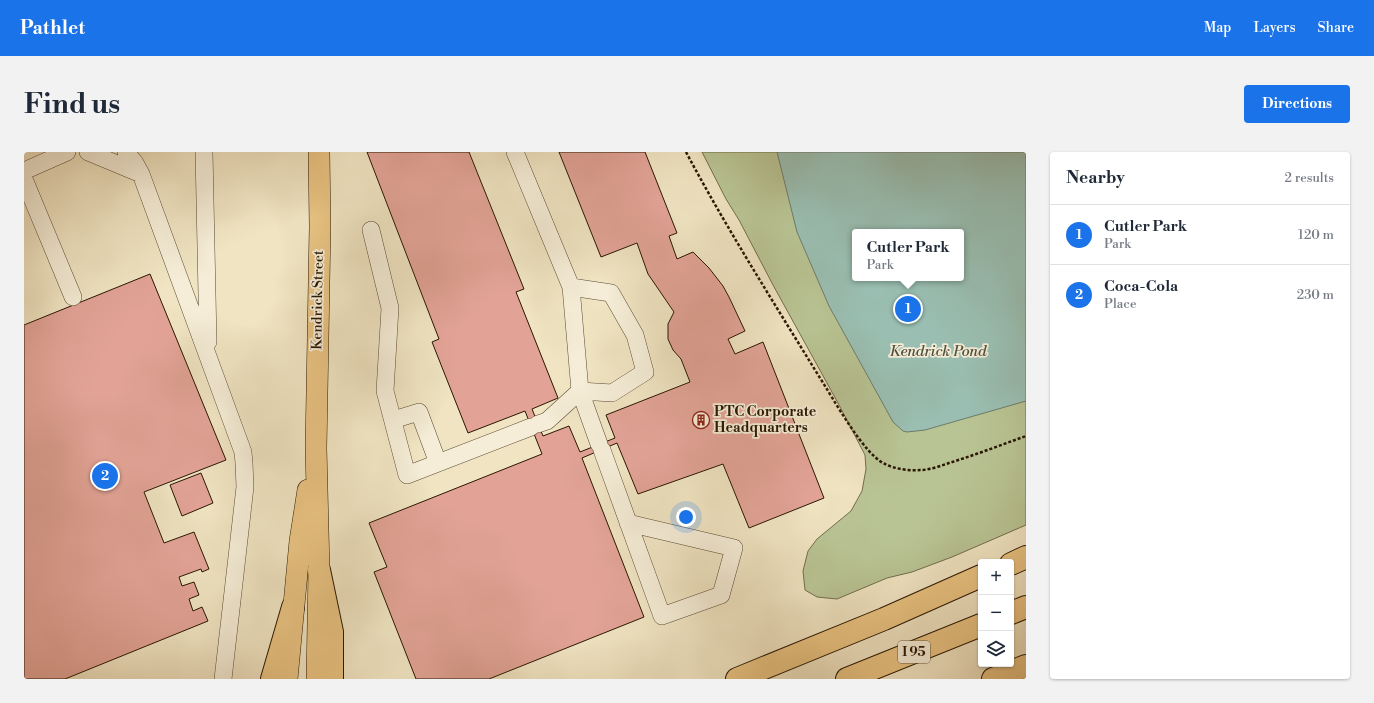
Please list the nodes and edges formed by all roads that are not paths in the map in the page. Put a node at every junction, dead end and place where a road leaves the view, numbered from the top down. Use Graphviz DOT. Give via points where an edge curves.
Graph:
graph roads {
  1 [pos="67,152"];
  2 [pos="88,152"];
  3 [pos="126,152"];
  4 [pos="204,152"];
  5 [pos="319,152"];
  6 [pos="515,152"];
  7 [pos="24,171"];
  8 [pos="141,174"];
  9 [pos="24,179"];
  10 [pos="371,230"];
  11 [pos="571,287"];
  12 [pos="73,297"];
  13 [pos="208,357"];
  14 [pos="580,392"];
  15 [pos="392,420"];
  16 [pos="316,448"];
  17 [pos="438,463"];
  18 [pos="628,523"];
  19 [pos="1026,557"];
  20 [pos="1014,563"];
  21 [pos="319,570"];
  22 [pos="978,577"];
  23 [pos="293,607"];
  24 [pos="1026,607"];
  25 [pos="1014,612"];
  26 [pos="978,626"];
  27 [pos="1026,666"];
  28 [pos="223,679"];
  29 [pos="272,679"];
  30 [pos="287,679"];
  31 [pos="317,679"];
  32 [pos="332,679"];
  33 [pos="737,679"];
  34 [pos="847,679"];
  35 [pos="993,679"];
  1 -- 7 [label="lane"];
  2 -- 8 [label="lane"];
  3 -- 8 [label="lane"];
  4 -- 13 [label="lane"];
  5 -- 16 [label="main road, Kendrick Street"];
  6 -- 11 [label="lane"];
  8 -- 13 [label="lane"];
  9 -- 12 [label="lane"];
  10 -- 15 [label="lane" via="390,308 385,391"];
  11 -- 14 [label="lane"];
  11 -- 14 [label="lane" via="611,293 635,334 645,372 612,393"];
  13 -- 28 [label="lane" via="243,452 245,474"];
  14 -- 17 [label="lane" via="547,421"];
  14 -- 18 [label="lane"];
  15 -- 17 [label="lane" via="419,412"];
  15 -- 17 [label="lane" via="407,475"];
  16 -- 21 [label="main road, Kendrick Street"];
  16 -- 23 [label="main road, Kendrick Street" via="304,510"];
  18 -- 18 [label="lane" via="734,548 721,595 662,616"];
  19 -- 20 [label="highway"];
  21 -- 31 [label="main road, Kendrick Street"];
  21 -- 32 [label="highway" via="332,632"];
  22 -- 33 [label="highway"];
  23 -- 29 [label="highway"];
  23 -- 30 [label="main road, Kendrick Street"];
  24 -- 25 [label="highway"];
  26 -- 34 [label="highway, I 95"];
  27 -- 35 [label="highway"];
}
